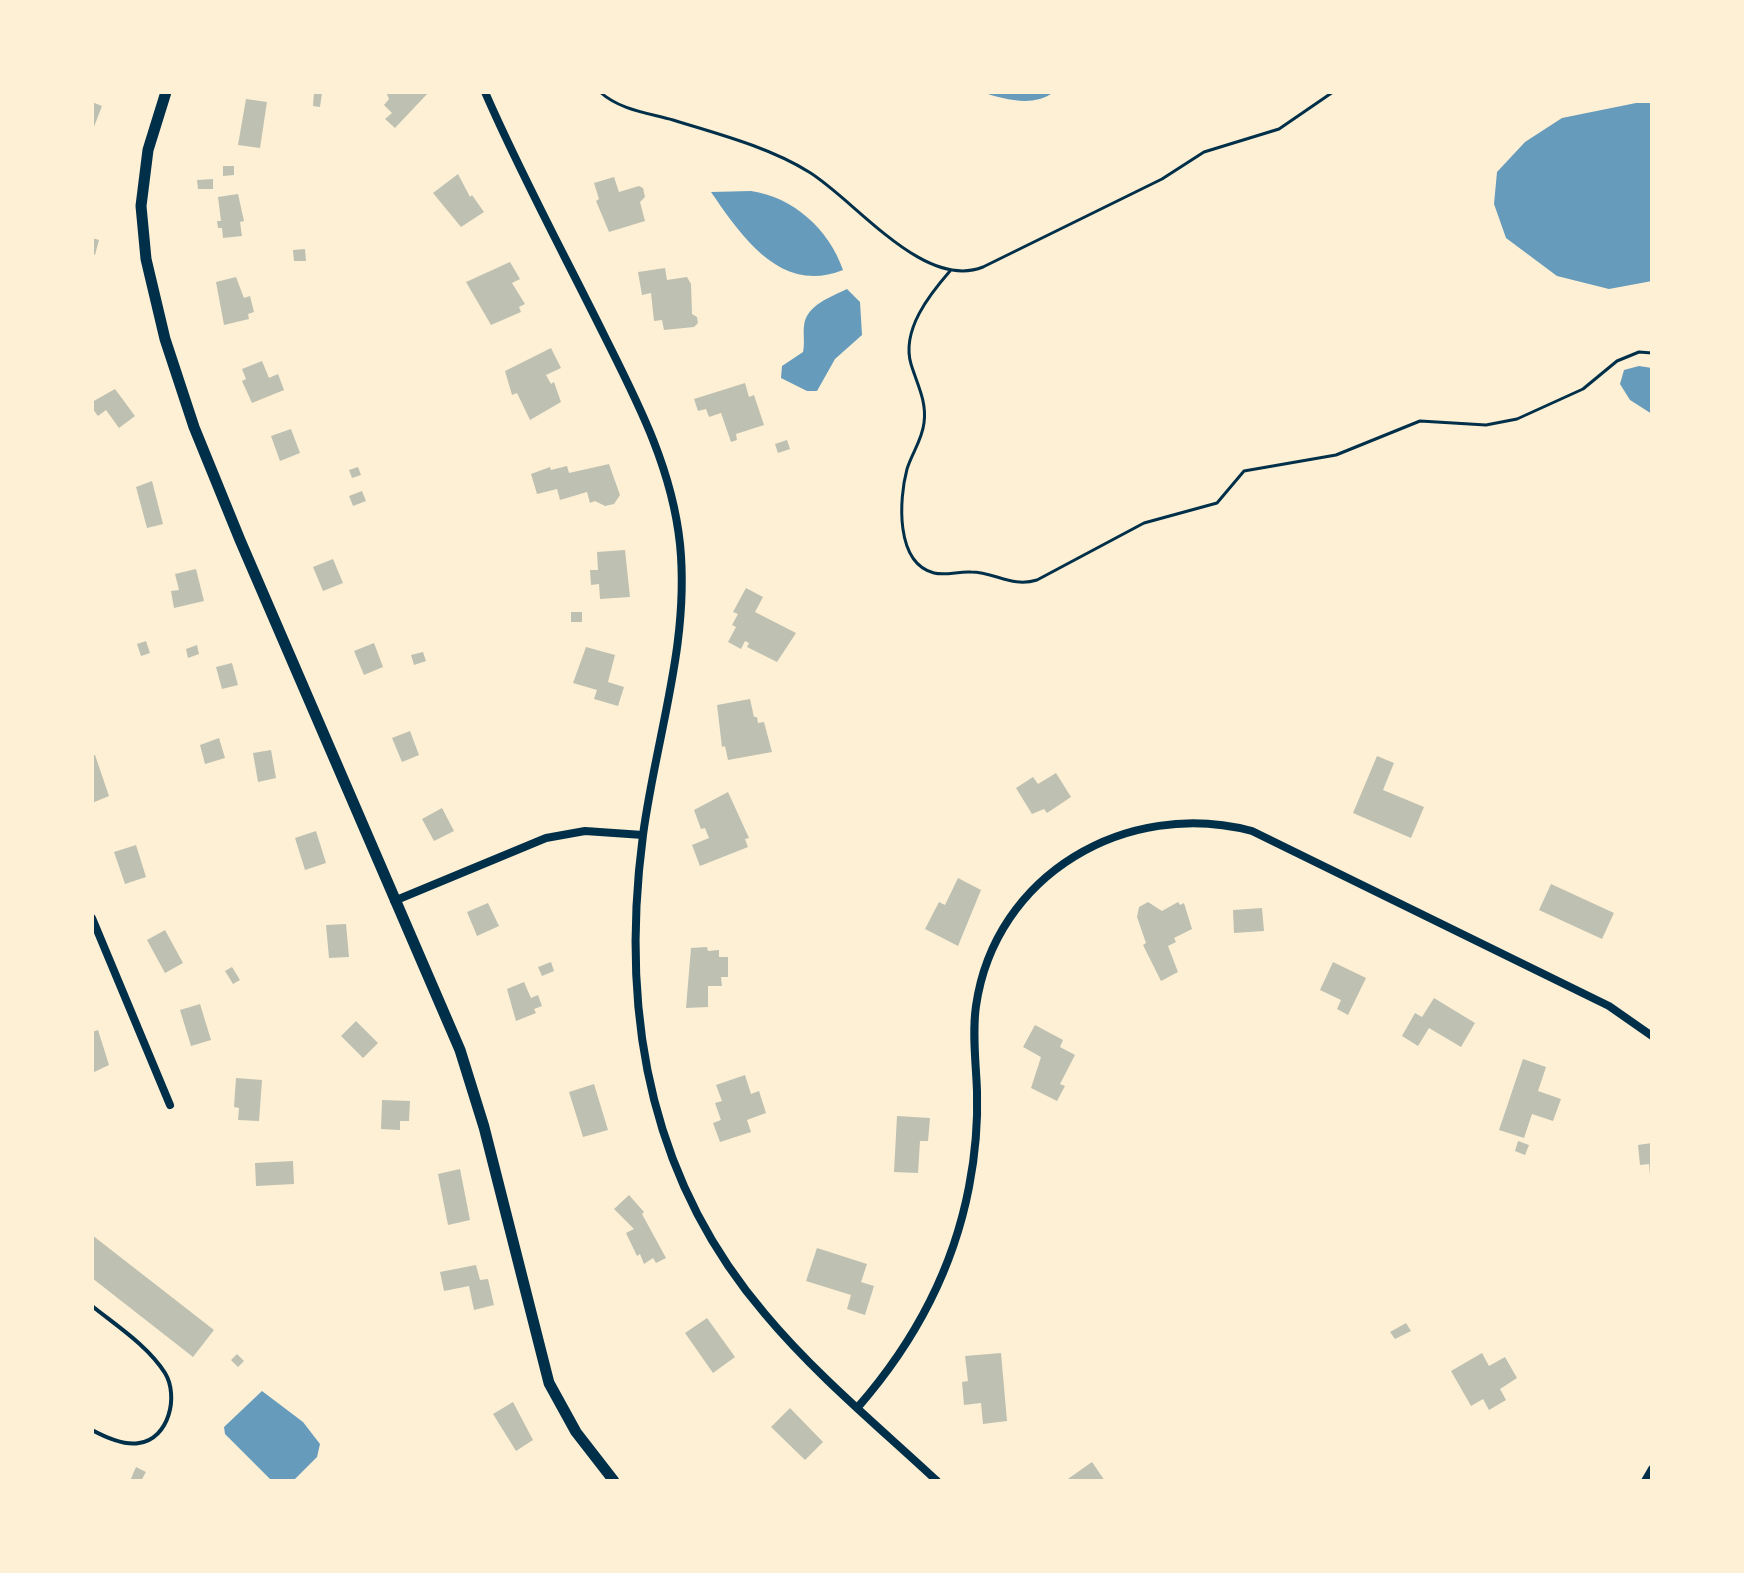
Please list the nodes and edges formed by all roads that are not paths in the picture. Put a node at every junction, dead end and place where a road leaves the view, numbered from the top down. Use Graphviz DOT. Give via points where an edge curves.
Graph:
graph roads {
  1 [pos="166,92"];
  2 [pos="485,92"];
  3 [pos="643,835"];
  4 [pos="394,901"];
  5 [pos="92,918"];
  6 [pos="1652,1036"];
  7 [pos="170,1105"];
  8 [pos="92,1306"];
  9 [pos="858,1407"];
  10 [pos="92,1430"];
  11 [pos="1652,1469"];
  12 [pos="614,1481"];
  13 [pos="937,1481"];
  14 [pos="1645,1481"];
  1 -- 4 [label="street" via="146,160 141,206 146,259 165,339 194,427"];
  2 -- 3 [label="street" via="653,433 674,506 681,619"];
  3 -- 4 [label="street" via="585,831 546,838"];
  3 -- 9 [label="street" via="634,920 637,1014 655,1106 670,1150 702,1221 735,1275 794,1347"];
  4 -- 12 [label="street" via="468,1074 549,1383 576,1432"];
  5 -- 7 [label="street"];
  6 -- 9 [label="street" via="1609,1006 1252,831 1216,823 1170,822 1091,845 1032,889 991,951 976,1004 978,1117 961,1222 921,1320"];
  8 -- 10 [label="lane" via="151,1356 171,1386 171,1402 161,1429 141,1443"];
  9 -- 13 [label="street"];
  11 -- 14 [label="street"];
}
